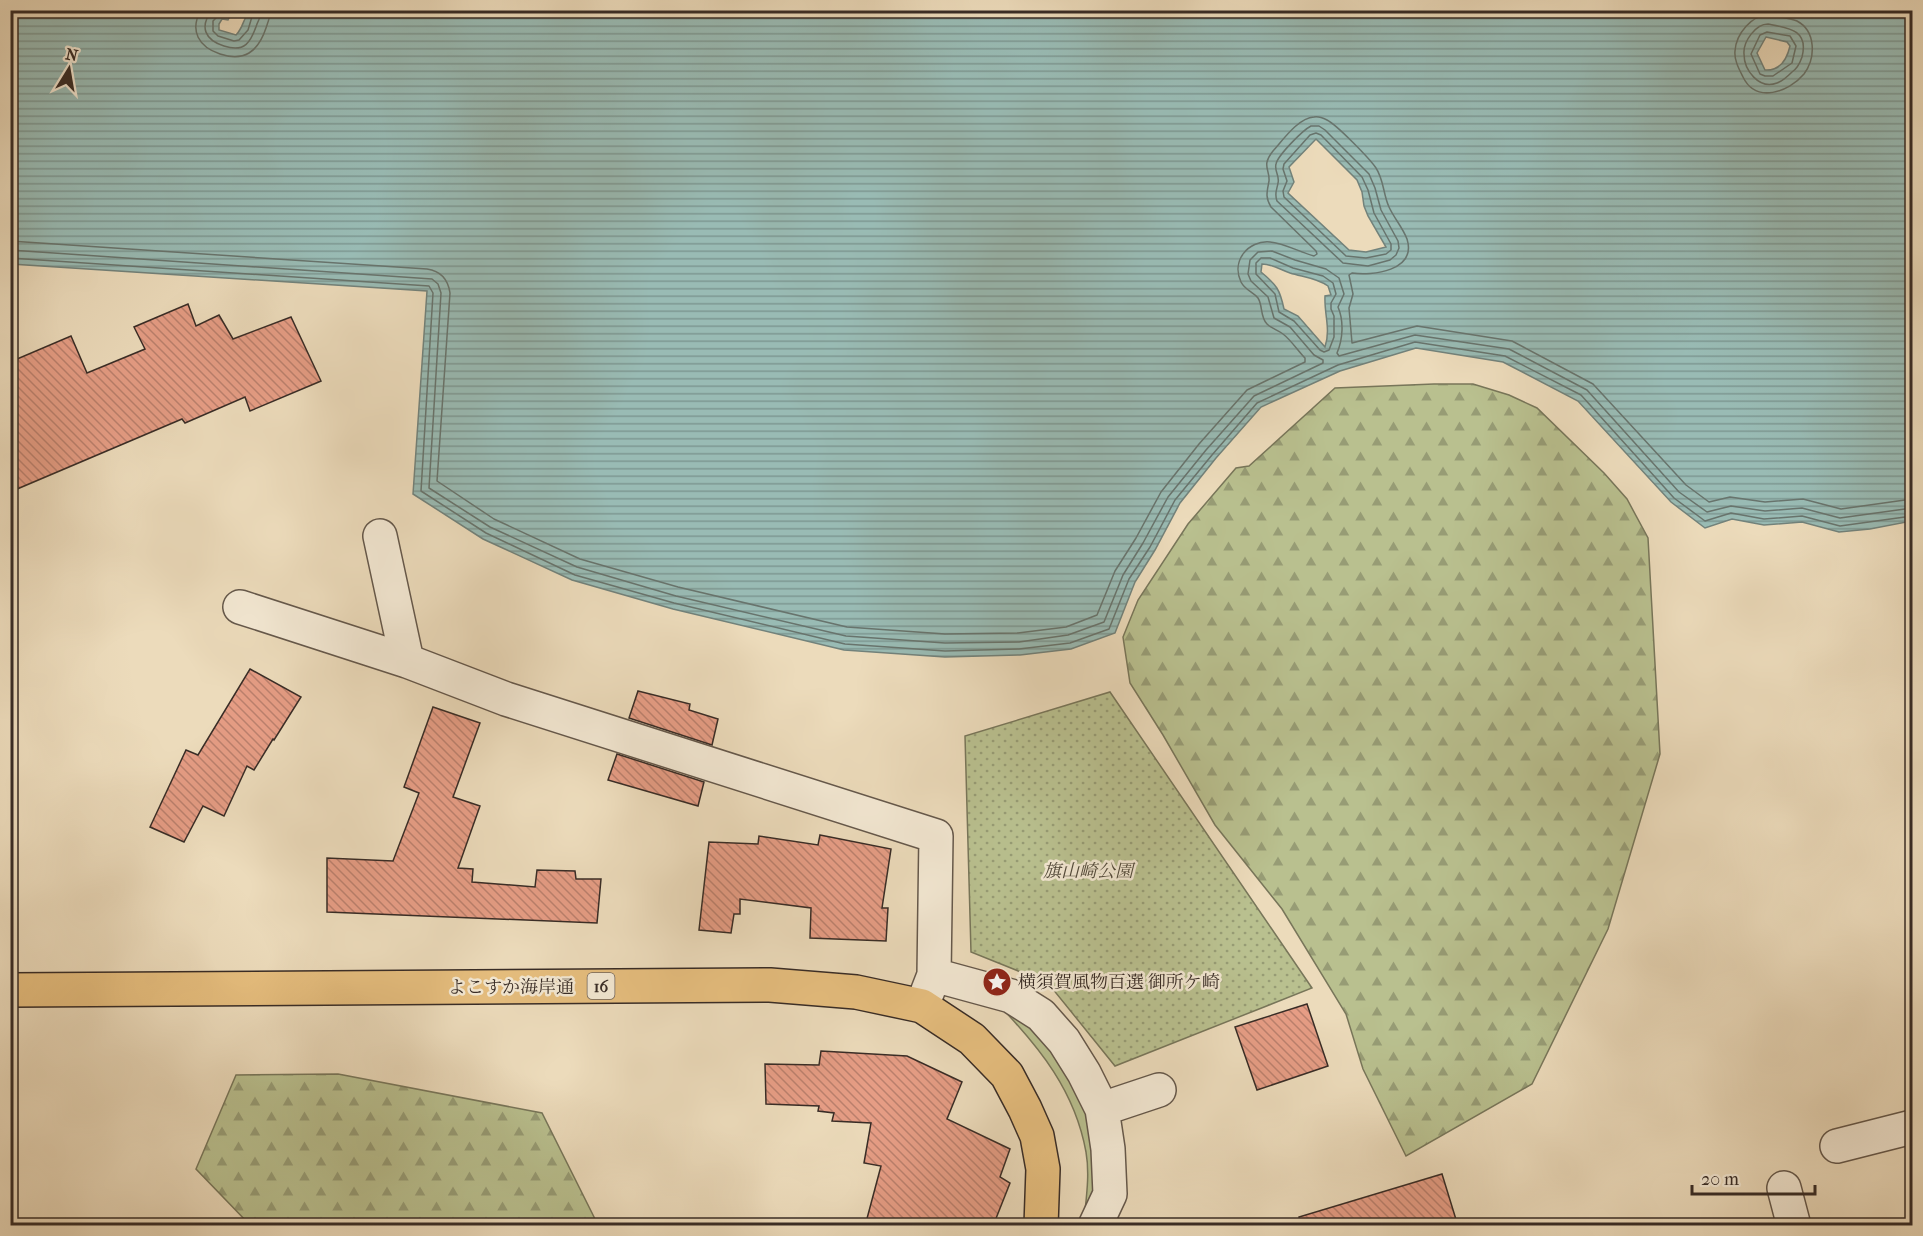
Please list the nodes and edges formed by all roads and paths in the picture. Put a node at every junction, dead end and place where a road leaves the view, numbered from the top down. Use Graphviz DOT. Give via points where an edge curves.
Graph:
graph roads {
  1 [pos="380,536"];
  2 [pos="240,607"];
  3 [pos="406,661"];
  4 [pos="934,975"];
  5 [pos="10,990"];
  6 [pos="922,1006"];
  7 [pos="1159,1090"];
  8 [pos="1102,1109"];
  9 [pos="1912,1127"];
  10 [pos="1837,1146"];
  11 [pos="1784,1188"];
  12 [pos="1041,1226"];
  13 [pos="1095,1226"];
  14 [pos="1794,1226"];
  1 -- 3 [label="street"];
  2 -- 3 [label="street"];
  3 -- 4 [label="street" via="506,699 936,836"];
  4 -- 6 [label="street"];
  4 -- 8 [label="street" via="1011,996 1041,1015 1064,1041"];
  5 -- 6 [label="highway, よこすか海岸通 / 16" via="770,985 856,992"];
  6 -- 12 [label="highway, よこすか海岸通 / 16" via="972,1039 1007,1075 1036,1137 1043,1169"];
  7 -- 8 [label="street"];
  8 -- 13 [label="street" via="1110,1194"];
  9 -- 10 [label="street"];
  11 -- 14 [label="street"];
}
